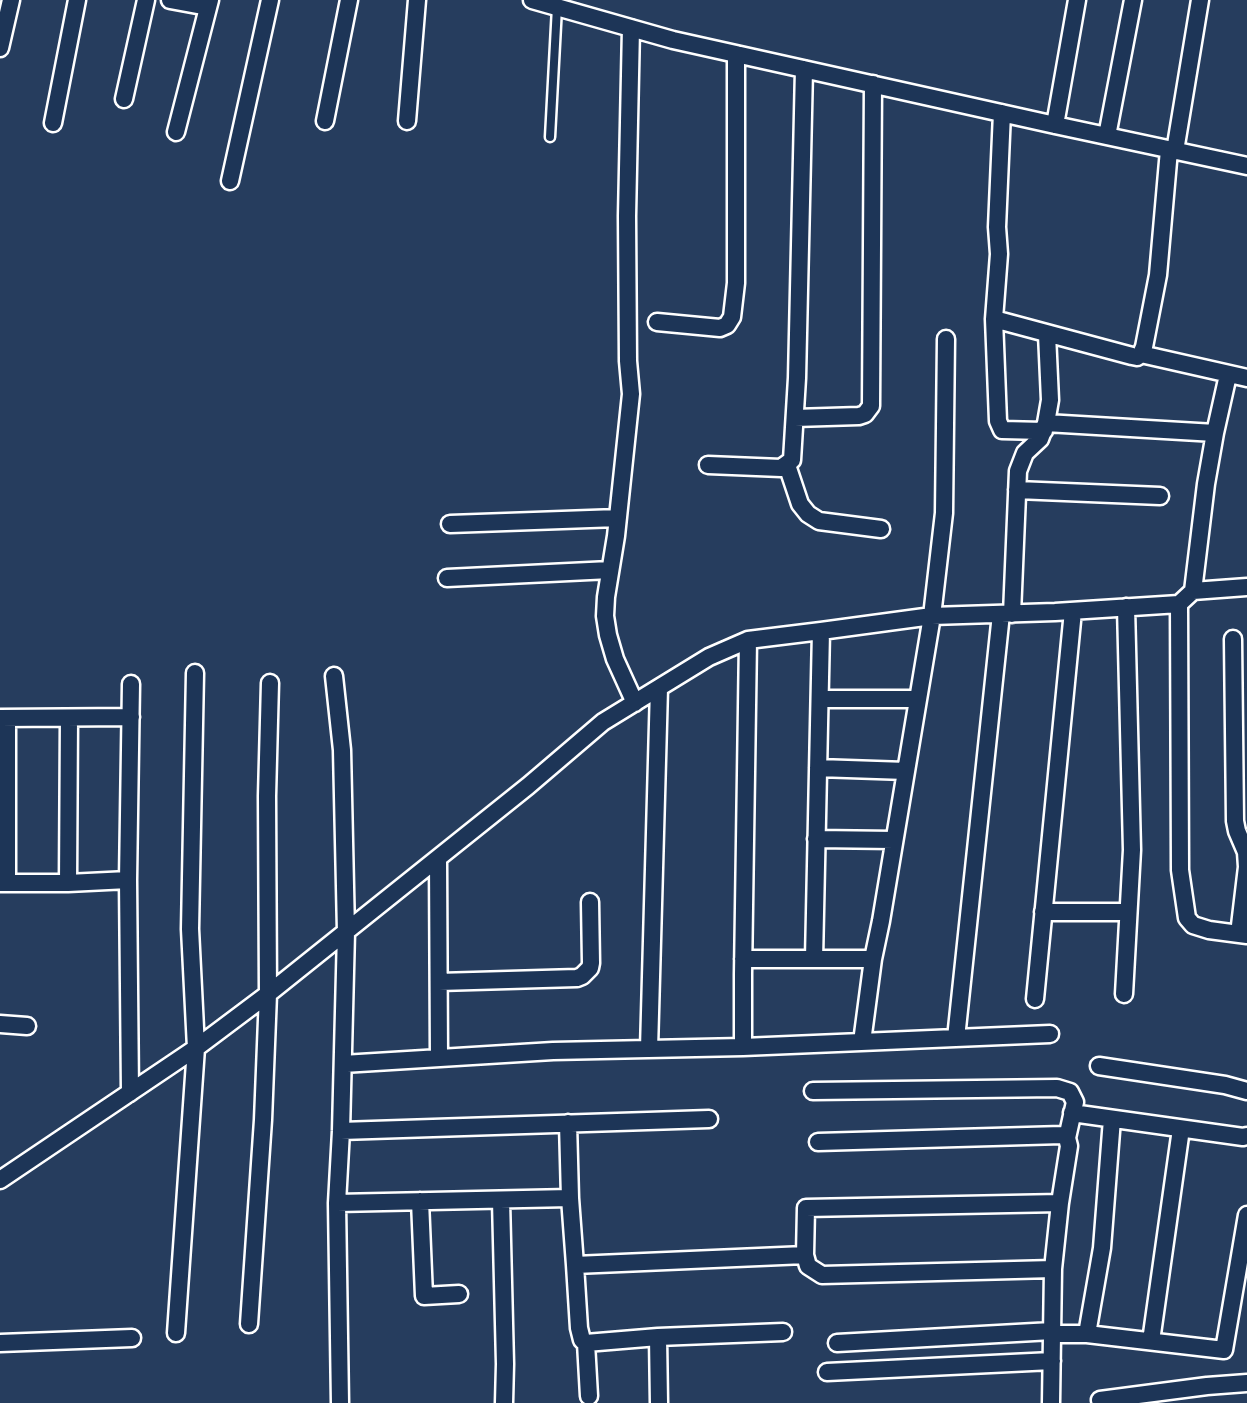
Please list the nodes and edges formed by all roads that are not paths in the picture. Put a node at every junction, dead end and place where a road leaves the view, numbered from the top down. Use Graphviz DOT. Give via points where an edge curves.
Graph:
graph roads {
  1 [pos="11,0"];
  2 [pos="77,0"];
  3 [pos="146,0"];
  4 [pos="170,0"];
  5 [pos="270,0"];
  6 [pos="349,0"];
  7 [pos="417,0"];
  8 [pos="532,0"];
  9 [pos="1077,0"];
  10 [pos="1133,0"];
  11 [pos="1200,0"];
  12 [pos="209,4"];
  13 [pos="557,7"];
  14 [pos="631,28"];
  15 [pos="0,48"];
  16 [pos="736,54"];
  17 [pos="804,69"];
  18 [pos="873,84"];
  19 [pos="124,99"];
  20 [pos="1002,113"];
  21 [pos="325,121"];
  22 [pos="407,121"];
  23 [pos="53,123"];
  24 [pos="1055,125"];
  25 [pos="177,132"];
  26 [pos="1107,136"];
  27 [pos="550,137"];
  28 [pos="1172,150"];
  29 [pos="1247,166"];
  30 [pos="230,181"];
  31 [pos="994,319"];
  32 [pos="657,322"];
  33 [pos="1047,334"];
  34 [pos="946,339"];
  35 [pos="1141,354"];
  36 [pos="1228,375"];
  37 [pos="1247,378"];
  38 [pos="795,418"];
  39 [pos="1045,427"];
  40 [pos="1215,433"];
  41 [pos="708,465"];
  42 [pos="787,465"];
  43 [pos="1017,490"];
  44 [pos="1160,496"];
  45 [pos="618,518"];
  46 [pos="450,524"];
  47 [pos="881,529"];
  48 [pos="610,570"];
  49 [pos="447,578"];
  50 [pos="1247,587"];
  51 [pos="1192,591"];
  52 [pos="1179,604"];
  53 [pos="1126,607"];
  54 [pos="1073,611"];
  55 [pos="1006,614"];
  56 [pos="932,616"];
  57 [pos="821,630"];
  58 [pos="1233,639"];
  59 [pos="748,640"];
  60 [pos="195,673"];
  61 [pos="334,676"];
  62 [pos="270,682"];
  63 [pos="131,684"];
  64 [pos="659,688"];
  65 [pos="820,699"];
  66 [pos="918,699"];
  67 [pos="635,703"];
  68 [pos="131,717"];
  69 [pos="4,718"];
  70 [pos="69,718"];
  71 [pos="818,768"];
  72 [pos="906,771"];
  73 [pos="816,839"];
  74 [pos="894,840"];
  75 [pos="438,859"];
  76 [pos="128,880"];
  77 [pos="3,883"];
  78 [pos="68,883"];
  79 [pos="590,902"];
  80 [pos="1044,912"];
  81 [pos="1128,912"];
  82 [pos="346,932"];
  83 [pos="1243,934"];
  84 [pos="743,959"];
  85 [pos="814,959"];
  86 [pos="873,959"];
  87 [pos="439,982"];
  88 [pos="268,994"];
  89 [pos="1124,994"];
  90 [pos="1035,999"];
  91 [pos="0,1024"];
  92 [pos="27,1026"];
  93 [pos="1050,1034"];
  94 [pos="956,1038"];
  95 [pos="862,1042"];
  96 [pos="743,1047"];
  97 [pos="196,1048"];
  98 [pos="649,1049"];
  99 [pos="440,1058"];
  100 [pos="343,1064"];
  101 [pos="1098,1066"];
  102 [pos="813,1091"];
  103 [pos="1247,1091"];
  104 [pos="130,1093"];
  105 [pos="1072,1113"];
  106 [pos="709,1119"];
  107 [pos="1112,1119"];
  108 [pos="568,1123"];
  109 [pos="1181,1129"];
  110 [pos="341,1131"];
  111 [pos="1247,1136"];
  112 [pos="1067,1138"];
  113 [pos="818,1142"];
  114 [pos="0,1180"];
  115 [pos="570,1198"];
  116 [pos="501,1200"];
  117 [pos="420,1201"];
  118 [pos="337,1203"];
  119 [pos="1060,1203"];
  120 [pos="1247,1215"];
  121 [pos="805,1255"];
  122 [pos="574,1264"];
  123 [pos="1053,1269"];
  124 [pos="459,1294"];
  125 [pos="249,1324"];
  126 [pos="783,1332"];
  127 [pos="176,1333"];
  128 [pos="1052,1333"];
  129 [pos="1087,1334"];
  130 [pos="658,1337"];
  131 [pos="132,1338"];
  132 [pos="1151,1341"];
  133 [pos="0,1343"];
  134 [pos="585,1343"];
  135 [pos="837,1343"];
  136 [pos="1052,1362"];
  137 [pos="827,1372"];
  138 [pos="1247,1383"];
  139 [pos="589,1396"];
  140 [pos="340,1403"];
  141 [pos="504,1403"];
  142 [pos="659,1403"];
  143 [pos="1052,1403"];
  144 [pos="1101,1403"];
  1 -- 15 [label="street"];
  2 -- 23 [label="street"];
  3 -- 19 [label="street"];
  4 -- 12 [label="street"];
  5 -- 30 [label="street"];
  6 -- 21 [label="street"];
  7 -- 22 [label="street"];
  8 -- 13 [label="street"];
  9 -- 24 [label="street"];
  10 -- 26 [label="street"];
  11 -- 28 [label="street"];
  12 -- 25 [label="street"];
  13 -- 14 [label="street"];
  13 -- 27 [label="lane"];
  14 -- 16 [label="street"];
  14 -- 45 [label="street" via="627,216 631,394"];
  16 -- 17 [label="street"];
  16 -- 32 [label="street" via="736,283 732,317 720,328"];
  17 -- 18 [label="street"];
  17 -- 38 [label="street"];
  18 -- 20 [label="street"];
  18 -- 38 [label="street" via="871,406 859,416"];
  20 -- 24 [label="street"];
  20 -- 31 [label="street"];
  24 -- 26 [label="street"];
  26 -- 28 [label="street"];
  28 -- 29 [label="street"];
  28 -- 35 [label="street" via="1158,275"];
  31 -- 33 [label="street"];
  31 -- 39 [label="street" via="1002,430"];
  33 -- 35 [label="street" via="1131,356"];
  33 -- 39 [label="street" via="1050,400"];
  34 -- 56 [label="street" via="944,513"];
  35 -- 36 [label="street"];
  36 -- 37 [label="street"];
  36 -- 40 [label="street"];
  38 -- 42 [label="street" via="792,460"];
  39 -- 40 [label="street"];
  39 -- 43 [label="street" via="1040,439 1025,453 1018,471"];
  40 -- 51 [label="street"];
  41 -- 42 [label="street"];
  42 -- 47 [label="street" via="800,504 808,514 819,520"];
  43 -- 44 [label="street"];
  43 -- 55 [label="street"];
  45 -- 46 [label="street"];
  45 -- 48 [label="street"];
  48 -- 49 [label="street"];
  48 -- 67 [label="street" via="605,616 608,635"];
  50 -- 51 [label="street"];
  51 -- 52 [label="street"];
  52 -- 53 [label="street"];
  52 -- 83 [label="street" via="1180,870 1185,908 1193,925"];
  53 -- 54 [label="street"];
  53 -- 81 [label="street" via="1132,850"];
  54 -- 55 [label="street"];
  54 -- 80 [label="street"];
  55 -- 56 [label="street"];
  55 -- 94 [label="street"];
  56 -- 57 [label="street"];
  56 -- 66 [label="street"];
  57 -- 59 [label="street"];
  57 -- 65 [label="street"];
  58 -- 83 [label="street" via="1236,821 1247,867"];
  59 -- 64 [label="street" via="710,657"];
  59 -- 84 [label="street"];
  60 -- 97 [label="street" via="190,929"];
  61 -- 82 [label="street" via="342,750"];
  62 -- 88 [label="street"];
  63 -- 68 [label="street"];
  64 -- 67 [label="street"];
  64 -- 98 [label="street"];
  65 -- 66 [label="street"];
  65 -- 71 [label="street"];
  66 -- 72 [label="street"];
  67 -- 75 [label="street" via="603,722"];
  68 -- 70 [label="street"];
  68 -- 76 [label="street"];
  69 -- 70 [label="street"];
  69 -- 77 [label="street"];
  70 -- 78 [label="street"];
  71 -- 72 [label="street"];
  71 -- 73 [label="street"];
  72 -- 74 [label="street"];
  73 -- 74 [label="street"];
  73 -- 85 [label="street"];
  74 -- 86 [label="street"];
  75 -- 82 [label="street"];
  75 -- 87 [label="street"];
  76 -- 78 [label="street"];
  76 -- 104 [label="street"];
  77 -- 78 [label="street"];
  79 -- 87 [label="street" via="591,963 582,976"];
  80 -- 81 [label="street"];
  80 -- 90 [label="street"];
  81 -- 89 [label="street"];
  82 -- 88 [label="street"];
  82 -- 100 [label="street"];
  84 -- 85 [label="street"];
  84 -- 96 [label="street"];
  85 -- 86 [label="street"];
  86 -- 95 [label="street"];
  87 -- 99 [label="street"];
  88 -- 97 [label="street"];
  88 -- 125 [label="street"];
  91 -- 92 [label="street"];
  93 -- 94 [label="street"];
  94 -- 95 [label="street"];
  95 -- 96 [label="street"];
  96 -- 98 [label="street"];
  97 -- 104 [label="street"];
  97 -- 127 [label="street"];
  98 -- 99 [label="street"];
  99 -- 100 [label="street"];
  100 -- 110 [label="street"];
  101 -- 103 [label="street"];
  102 -- 105 [label="street" via="1057,1088 1070,1092 1075,1102"];
  104 -- 114 [label="street"];
  105 -- 107 [label="street"];
  105 -- 112 [label="street"];
  106 -- 108 [label="street"];
  107 -- 109 [label="street"];
  107 -- 129 [label="street" via="1102,1248"];
  108 -- 110 [label="street"];
  108 -- 115 [label="street"];
  109 -- 111 [label="street"];
  109 -- 132 [label="street"];
  110 -- 118 [label="street"];
  112 -- 113 [label="street" via="1062,1135"];
  112 -- 119 [label="street"];
  115 -- 116 [label="street"];
  115 -- 122 [label="street"];
  116 -- 117 [label="street"];
  116 -- 141 [label="street"];
  117 -- 118 [label="street"];
  117 -- 124 [label="street" via="424,1296"];
  118 -- 140 [label="street"];
  119 -- 121 [label="street" via="806,1208"];
  119 -- 123 [label="street"];
  120 -- 132 [label="street" via="1224,1350"];
  121 -- 122 [label="street"];
  121 -- 123 [label="street" via="808,1266 822,1275"];
  122 -- 134 [label="street" via="579,1328"];
  123 -- 128 [label="street"];
  126 -- 130 [label="street"];
  128 -- 129 [label="street"];
  128 -- 135 [label="street"];
  128 -- 136 [label="street"];
  129 -- 132 [label="street"];
  130 -- 134 [label="street"];
  130 -- 142 [label="street"];
  131 -- 133 [label="street"];
  134 -- 139 [label="street"];
  136 -- 137 [label="street"];
  136 -- 143 [label="street"];
  138 -- 144 [label="street" via="1112,1398 1100,1400"];
}
